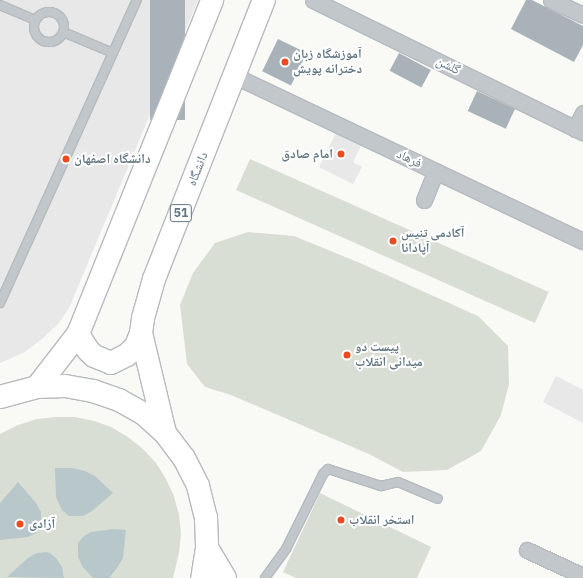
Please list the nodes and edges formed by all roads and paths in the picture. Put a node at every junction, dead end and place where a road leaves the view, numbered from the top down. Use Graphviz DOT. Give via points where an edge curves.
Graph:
graph roads {
  1 [pos="138,0"];
  2 [pos="212,0"];
  3 [pos="264,0"];
  4 [pos="313,0"];
  5 [pos="551,0"];
  6 [pos="0,5"];
  7 [pos="583,15"];
  8 [pos="35,20"];
  9 [pos="63,32"];
  10 [pos="113,52"];
  11 [pos="235,76"];
  12 [pos="583,113"];
  13 [pos="579,131"];
  14 [pos="436,172"];
  15 [pos="424,200"];
  16 [pos="583,241"];
  17 [pos="0,303"];
  18 [pos="141,333"];
  19 [pos="78,334"];
  20 [pos="37,387"];
  21 [pos="0,397"];
  22 [pos="165,433"];
  23 [pos="438,499"];
  24 [pos="207,548"];
  25 [pos="527,550"];
  26 [pos="583,576"];
  27 [pos="202,578"];
  28 [pos="225,578"];
  29 [pos="264,578"];
  1 -- 10 [label="lane"];
  2 -- 19 [label="main road"];
  3 -- 11 [label="main road, دانشگاه / 51"];
  4 -- 13 [label="street, گلشن"];
  5 -- 7 [label="street"];
  6 -- 8 [label="lane"];
  8 -- 9 [label="lane" via="43,13 54,13 61,18"];
  8 -- 9 [label="lane" via="34,32 44,42 54,41"];
  9 -- 10 [label="lane"];
  10 -- 17 [label="lane"];
  11 -- 14 [label="street, فرهاد"];
  11 -- 18 [label="main road, دانشگاه / 51" via="154,279"];
  12 -- 13 [label="street"];
  14 -- 15 [label="street"];
  14 -- 16 [label="street, فرهاد"];
  18 -- 19 [label="main road" via="136,346 127,355 111,363 94,356"];
  18 -- 22 [label="main road, دانشگاه / 51"];
  19 -- 20 [label="main road"];
  20 -- 21 [label="main road"];
  20 -- 22 [label="main road" via="65,386 93,391 119,400 138,411"];
  22 -- 24 [label="main road" via="184,458 198,486 206,517"];
  23 -- 29 [label="lane" via="398,482 381,486 328,469 323,474 286,549"];
  24 -- 27 [label="main road"];
  24 -- 28 [label="main road"];
  25 -- 26 [label="street"];
}
